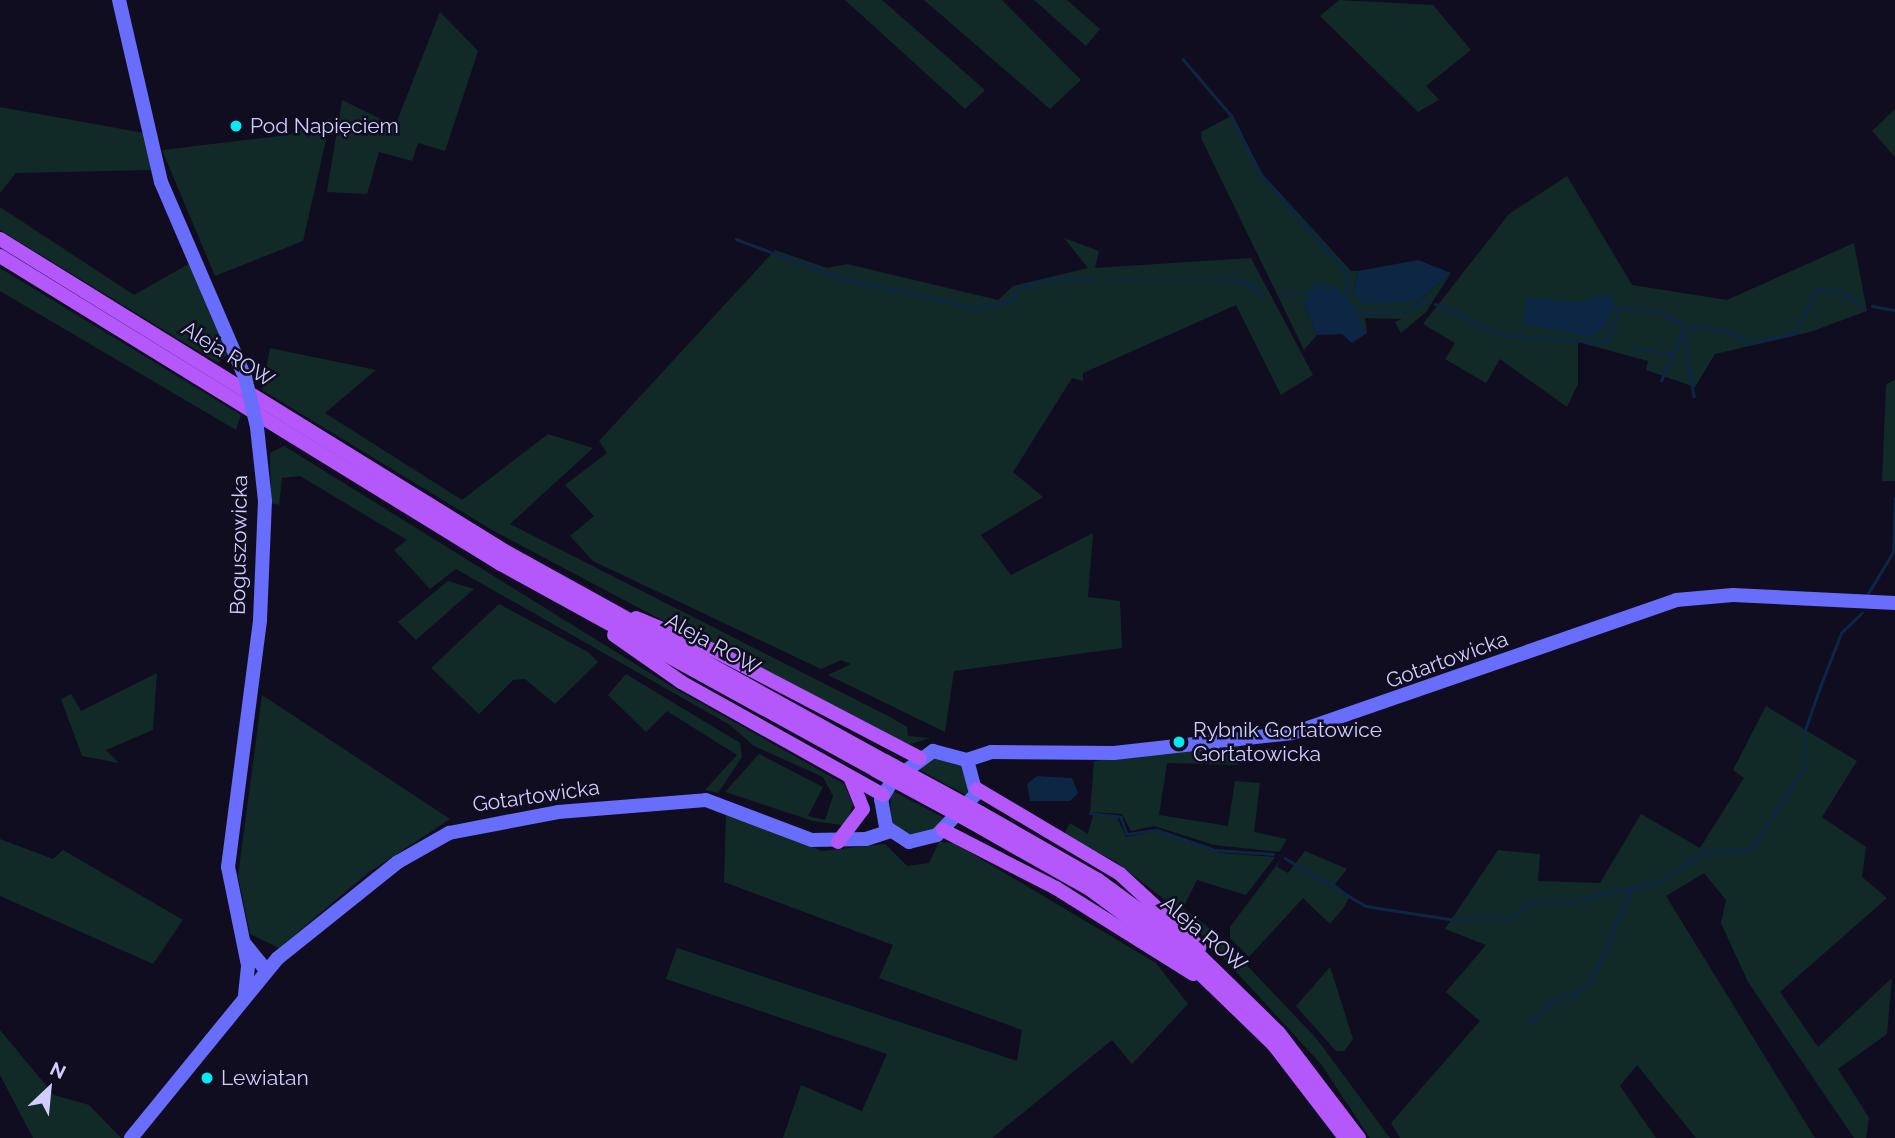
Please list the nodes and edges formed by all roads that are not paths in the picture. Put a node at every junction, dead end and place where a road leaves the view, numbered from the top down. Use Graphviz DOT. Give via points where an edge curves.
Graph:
graph roads {
  1 [pos="119,0"];
  2 [pos="0,239"];
  3 [pos="0,256"];
  4 [pos="592,602"];
  5 [pos="1895,603"];
  6 [pos="594,617"];
  7 [pos="920,758"];
  8 [pos="880,766"];
  9 [pos="971,767"];
  10 [pos="848,773"];
  11 [pos="977,789"];
  12 [pos="883,795"];
  13 [pos="976,818"];
  14 [pos="886,825"];
  15 [pos="943,830"];
  16 [pos="844,841"];
  17 [pos="244,943"];
  18 [pos="248,965"];
  19 [pos="265,973"];
  20 [pos="1220,973"];
  21 [pos="1220,991"];
  22 [pos="244,999"];
  23 [pos="131,1138"];
  24 [pos="1345,1138"];
  25 [pos="1359,1138"];
  1 -- 17 [label="street, Boguszowicka, bridge" via="157,169 245,377 257,428 265,501 261,611 228,867"];
  2 -- 4 [label="main road, Aleja ROW"];
  3 -- 6 [label="main road, Aleja ROW"];
  4 -- 7 [label="main road" via="704,646"];
  4 -- 8 [label="main road, Aleja ROW"];
  5 -- 9 [label="street, Gotartowicka" via="1733,595 1676,600 1293,733 1107,754 1010,751"];
  6 -- 8 [label="main road, Aleja ROW"];
  6 -- 10 [label="main road" via="663,672"];
  7 -- 9 [label="street" via="943,750"];
  7 -- 12 [label="street"];
  8 -- 13 [label="main road, Aleja ROW, bridge"];
  9 -- 11 [label="street"];
  10 -- 12 [label="main road"];
  10 -- 16 [label="main road" via="863,809"];
  11 -- 15 [label="street"];
  11 -- 20 [label="main road" via="1140,889 1183,926"];
  12 -- 14 [label="street"];
  13 -- 20 [label="main road, Aleja ROW" via="1122,896"];
  13 -- 21 [label="main road, Aleja ROW" via="1116,907"];
  14 -- 15 [label="street" via="914,843"];
  14 -- 16 [label="street, Gotartowicka"];
  15 -- 21 [label="main road" via="1056,888"];
  16 -- 19 [label="street, Gotartowicka" via="804,838 706,800 477,824 398,862"];
  17 -- 18 [label="street, Boguszowicka"];
  17 -- 19 [label="street, Boguszowicka"];
  18 -- 19 [label="street"];
  18 -- 22 [label="street, Boguszowicka"];
  19 -- 22 [label="street, Gotartowicka"];
  20 -- 25 [label="main road, Aleja ROW" via="1299,1056"];
  21 -- 24 [label="main road, Aleja ROW" via="1282,1055"];
  22 -- 23 [label="street, Gotartowicka"];
}
